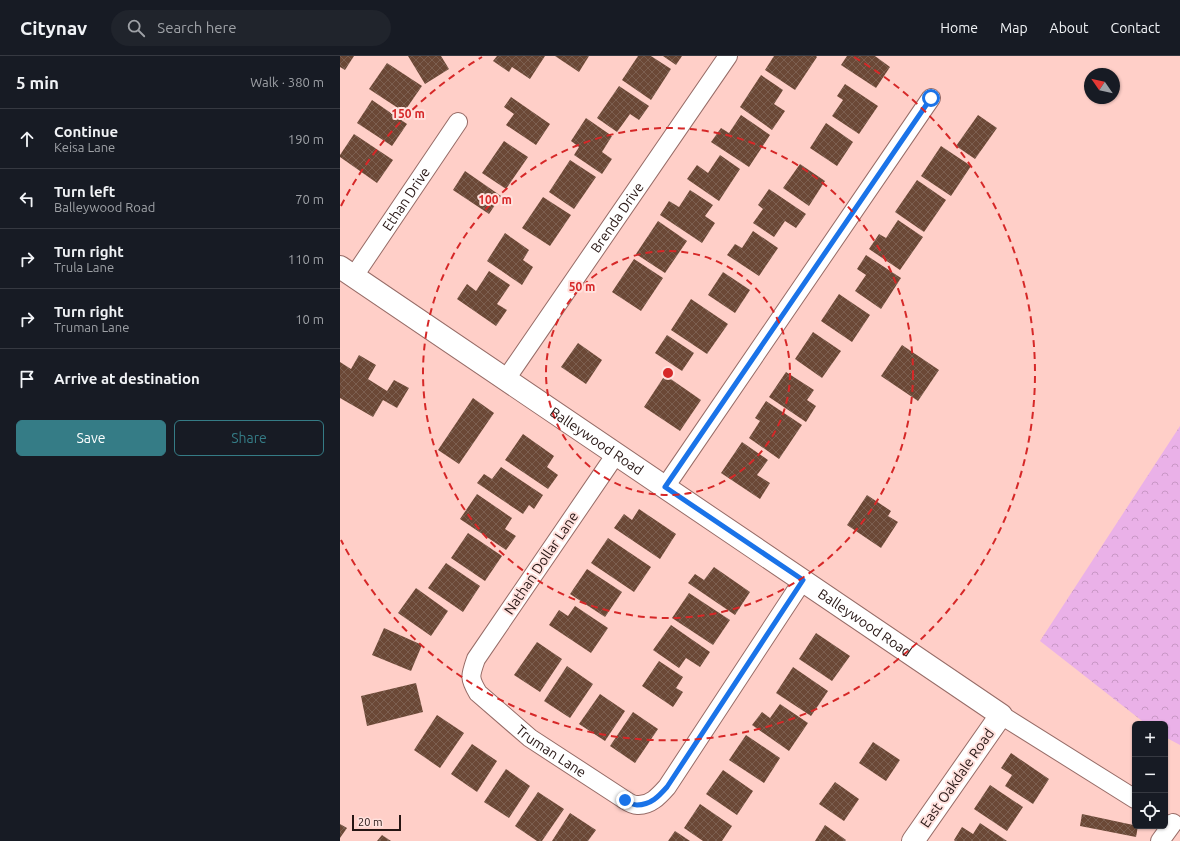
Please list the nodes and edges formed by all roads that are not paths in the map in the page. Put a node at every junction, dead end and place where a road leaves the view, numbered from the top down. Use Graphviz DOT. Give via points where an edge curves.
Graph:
graph roads {
  1 [pos="728,56"];
  2 [pos="931,98"];
  3 [pos="458,122"];
  4 [pos="347,271"];
  5 [pos="506,380"];
  6 [pos="616,454"];
  7 [pos="665,487"];
  8 [pos="803,580"];
  9 [pos="471,674"];
  10 [pos="1001,715"];
  11 [pos="1132,797"];
  12 [pos="1172,823"];
  13 [pos="913,841"];
  14 [pos="1160,841"];
  1 -- 5 [label="street, Brenda Drive"];
  2 -- 7 [label="street"];
  3 -- 4 [label="street, Ethan Drive"];
  4 -- 5 [label="street, Balleywood Road"];
  5 -- 6 [label="street, Balleywood Road"];
  6 -- 7 [label="street, Balleywood Road"];
  6 -- 9 [label="street, Nathan Dollar Lane" via="476,660"];
  7 -- 8 [label="street, Balleywood Road"];
  8 -- 9 [label="street, Truman Lane" via="667,787 650,803 636,805 625,800 530,738 478,693 472,684"];
  8 -- 10 [label="street, Balleywood Road"];
  10 -- 11 [label="street, Balleywood Road"];
  10 -- 13 [label="street, East Oakdale Road"];
  12 -- 14 [label="street"];
}
